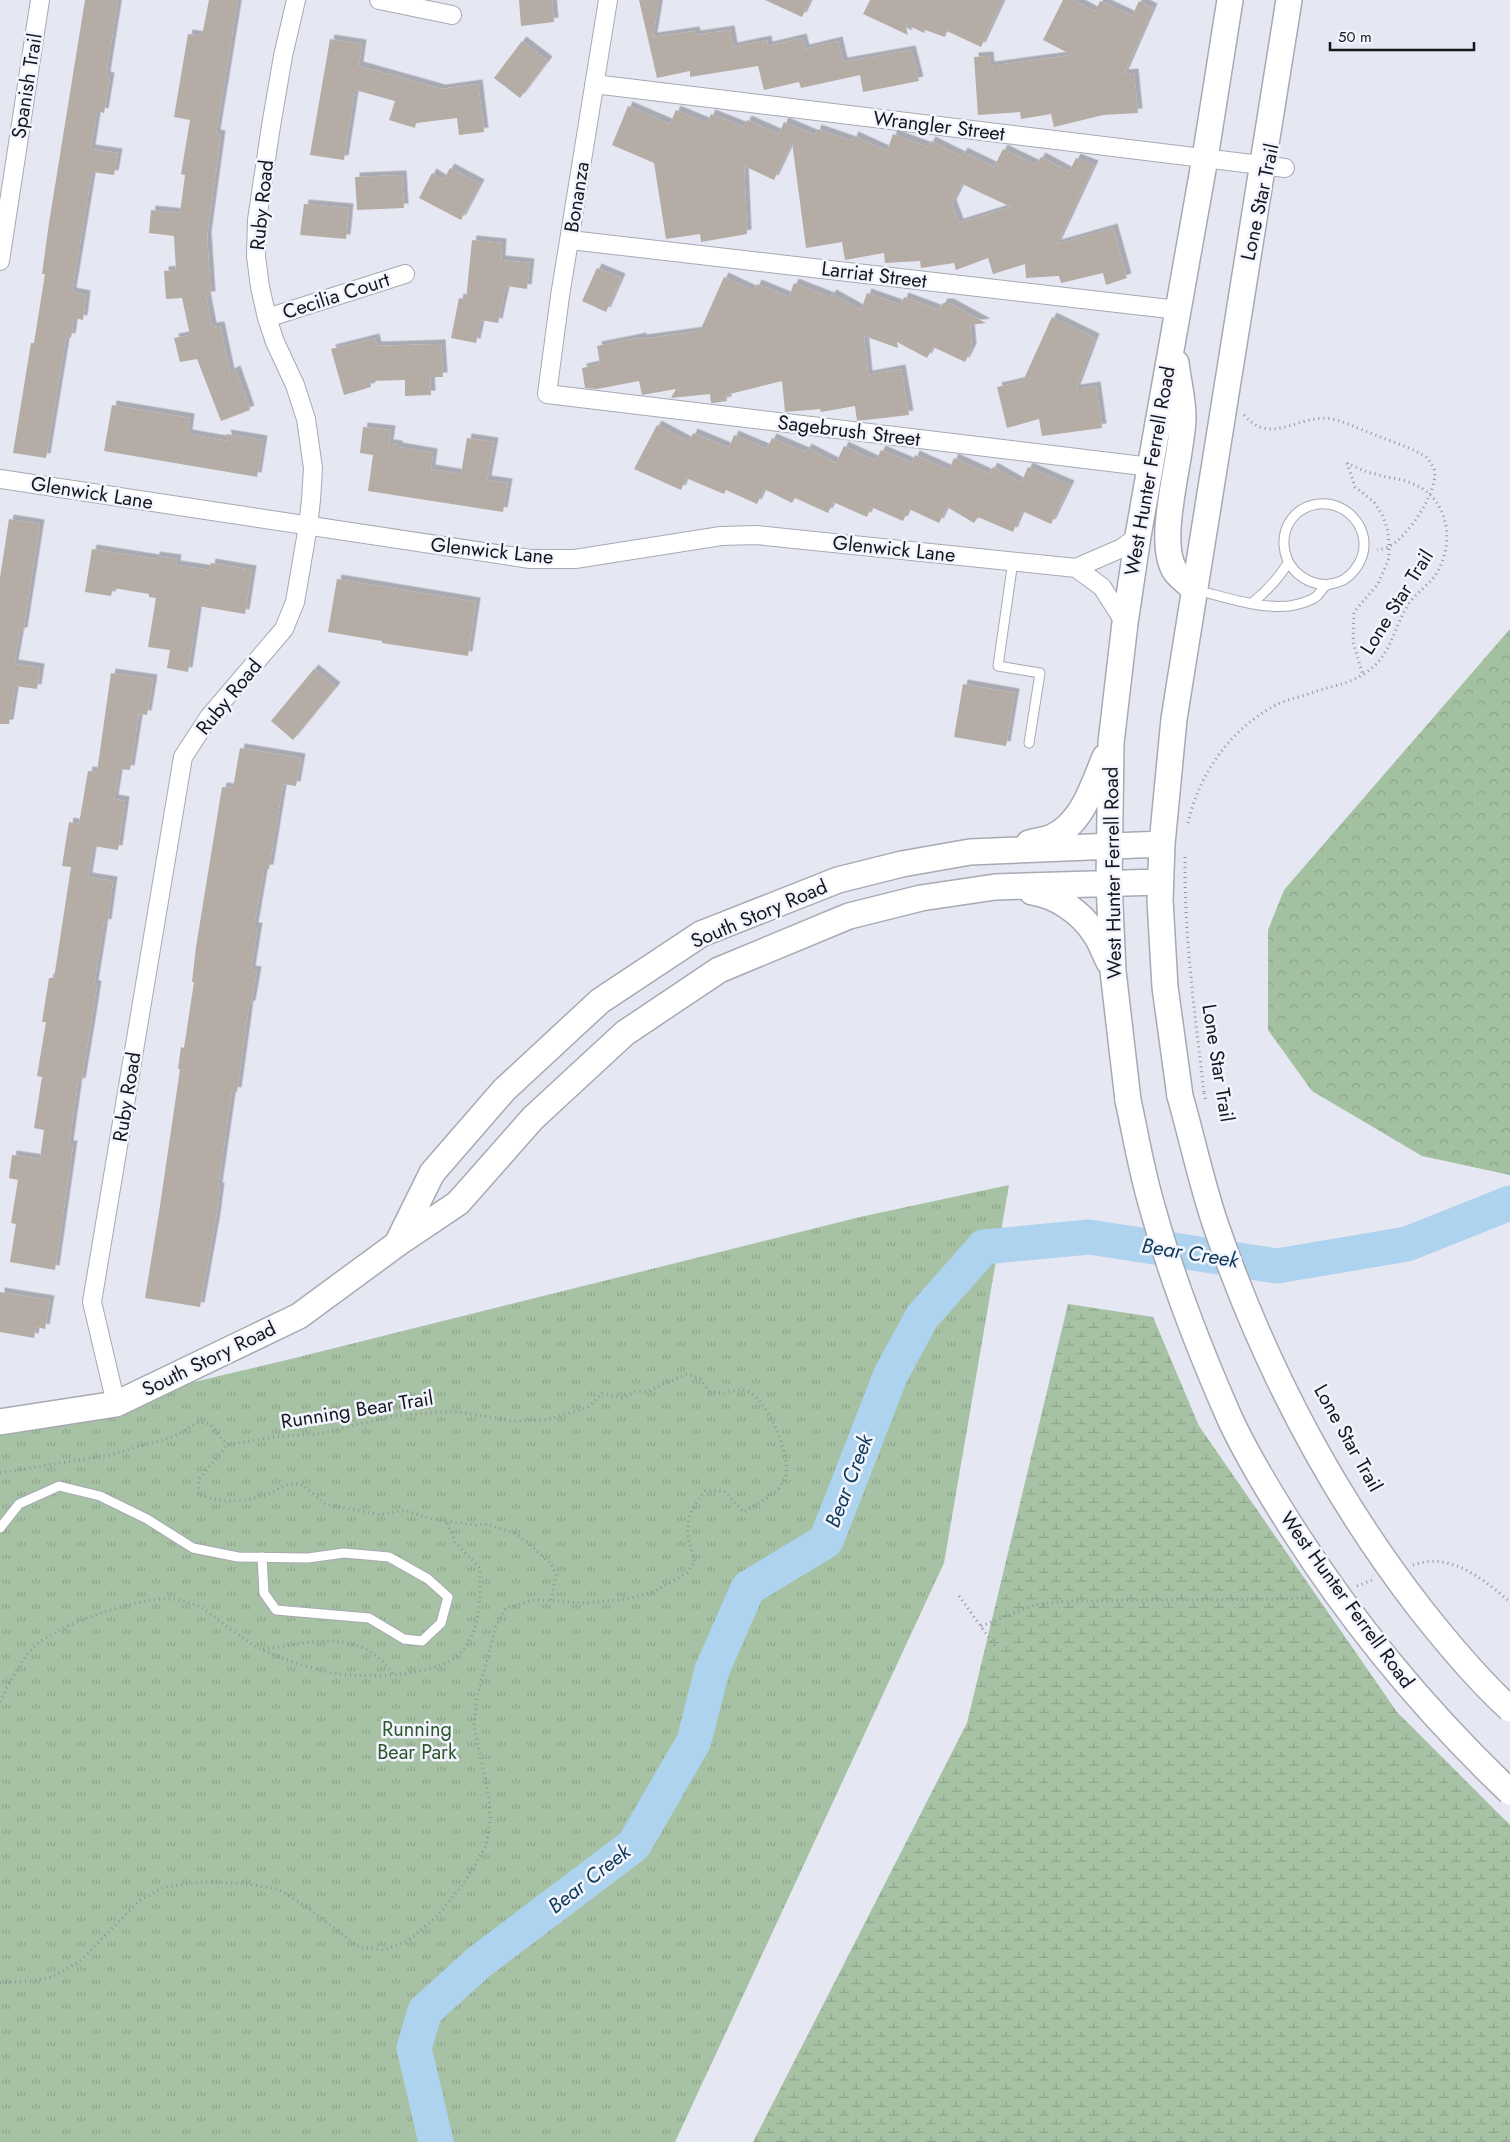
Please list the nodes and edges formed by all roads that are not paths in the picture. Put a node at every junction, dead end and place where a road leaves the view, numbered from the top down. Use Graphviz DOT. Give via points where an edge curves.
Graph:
graph roads {
  1 [pos="40,0"];
  2 [pos="296,0"];
  3 [pos="379,0"];
  4 [pos="608,0"];
  5 [pos="1230,0"];
  6 [pos="1289,0"];
  7 [pos="452,15"];
  8 [pos="594,84"];
  9 [pos="1205,158"];
  10 [pos="1274,166"];
  11 [pos="570,240"];
  12 [pos="0,261"];
  13 [pos="405,274"];
  14 [pos="1178,310"];
  15 [pos="267,318"];
  16 [pos="1173,339"];
  17 [pos="547,394"];
  18 [pos="1151,467"];
  19 [pos="0,479"];
  20 [pos="308,526"];
  21 [pos="1138,536"];
  22 [pos="1013,561"];
  23 [pos="1288,563"];
  24 [pos="1076,568"];
  25 [pos="1327,585"];
  26 [pos="1194,590"];
  27 [pos="1252,603"];
  28 [pos="1125,624"];
  29 [pos="1029,743"];
  30 [pos="1111,743"];
  31 [pos="1162,844"];
  32 [pos="1109,847"];
  33 [pos="999,851"];
  34 [pos="1160,882"];
  35 [pos="1109,883"];
  36 [pos="994,887"];
  37 [pos="1113,971"];
  38 [pos="396,1244"];
  39 [pos="116,1404"];
  40 [pos="0,1422"];
  41 [pos="0,1528"];
  42 [pos="262,1557"];
  43 [pos="1510,1710"];
  44 [pos="1510,1792"];
  1 -- 12 [label="street, Spanish Trail"];
  2 -- 15 [label="street, Ruby Road" via="280,73 257,220 256,256"];
  3 -- 7 [label="street"];
  4 -- 8 [label="street, Bonanza"];
  5 -- 9 [label="main road, West Hunter Ferrell Road"];
  6 -- 10 [label="main road"];
  8 -- 9 [label="street, Wrangler Street"];
  8 -- 11 [label="street, Bonanza"];
  9 -- 10 [label="street, Wrangler Street"];
  9 -- 14 [label="main road, West Hunter Ferrell Road"];
  10 -- 26 [label="main road"];
  11 -- 14 [label="street, Larriat Street"];
  11 -- 17 [label="street, Bonanza"];
  13 -- 15 [label="street, Cecilia Court"];
  14 -- 16 [label="main road, West Hunter Ferrell Road"];
  15 -- 20 [label="street, Ruby Road" via="306,419 313,468"];
  16 -- 18 [label="main road, West Hunter Ferrell Road"];
  16 -- 26 [label="main road" via="1183,416 1168,539 1175,571"];
  17 -- 18 [label="street, Sagebrush Street"];
  18 -- 21 [label="main road, West Hunter Ferrell Road"];
  19 -- 20 [label="street, Glenwick Lane"];
  20 -- 22 [label="street, Glenwick Lane" via="530,559 575,559 721,536 756,535"];
  20 -- 39 [label="street, Ruby Road" via="295,602 284,629 209,717 183,757 92,1302"];
  21 -- 24 [label="street, Glenwick Lane" via="1122,548"];
  21 -- 28 [label="main road, West Hunter Ferrell Road"];
  22 -- 24 [label="street, Glenwick Lane"];
  22 -- 29 [label="lane" via="998,666 1040,673"];
  23 -- 25 [label="lane" via="1304,580"];
  23 -- 25 [label="lane" via="1283,548 1285,533 1292,519 1303,509 1318,504 1333,504 1345,509 1361,528 1363,554 1350,575"];
  23 -- 27 [label="lane" via="1279,578"];
  24 -- 28 [label="street, Glenwick Lane" via="1102,587"];
  25 -- 27 [label="lane" via="1315,598 1291,606"];
  26 -- 27 [label="lane"];
  26 -- 31 [label="main road" via="1174,719"];
  28 -- 30 [label="main road, West Hunter Ferrell Road"];
  30 -- 32 [label="main road, West Hunter Ferrell Road"];
  30 -- 33 [label="main road" via="1075,820 1053,837"];
  31 -- 32 [label="main road, South Story Road"];
  31 -- 34 [label="main road"];
  32 -- 33 [label="main road, South Story Road"];
  32 -- 35 [label="main road, West Hunter Ferrell Road"];
  33 -- 38 [label="main road, South Story Road" via="970,852 902,864 838,880 700,934 600,1001 504,1090 432,1173"];
  34 -- 35 [label="main road, South Story Road"];
  34 -- 43 [label="main road, bridge" via="1166,988 1180,1096 1214,1221 1257,1334 1320,1462 1396,1576 1450,1646"];
  35 -- 36 [label="main road, South Story Road"];
  35 -- 37 [label="main road, West Hunter Ferrell Road"];
  36 -- 37 [label="main road" via="1042,894 1060,901 1078,914 1096,934"];
  36 -- 38 [label="main road, South Story Road" via="921,898 849,916 719,970 625,1033 533,1118 458,1203"];
  37 -- 44 [label="main road, West Hunter Ferrell Road, bridge" via="1128,1100 1152,1209 1186,1312 1231,1420 1270,1494 1316,1565 1385,1660 1464,1748"];
  38 -- 39 [label="main road, South Story Road" via="299,1316"];
  39 -- 40 [label="main road, South Story Road"];
  41 -- 42 [label="lane" via="19,1504 59,1486 100,1496 147,1519 193,1548 238,1557"];
  42 -- 42 [label="lane" via="308,1558 344,1554 389,1557 428,1579 448,1597 442,1623 422,1641 404,1638 369,1618 276,1610 264,1593"];
}
